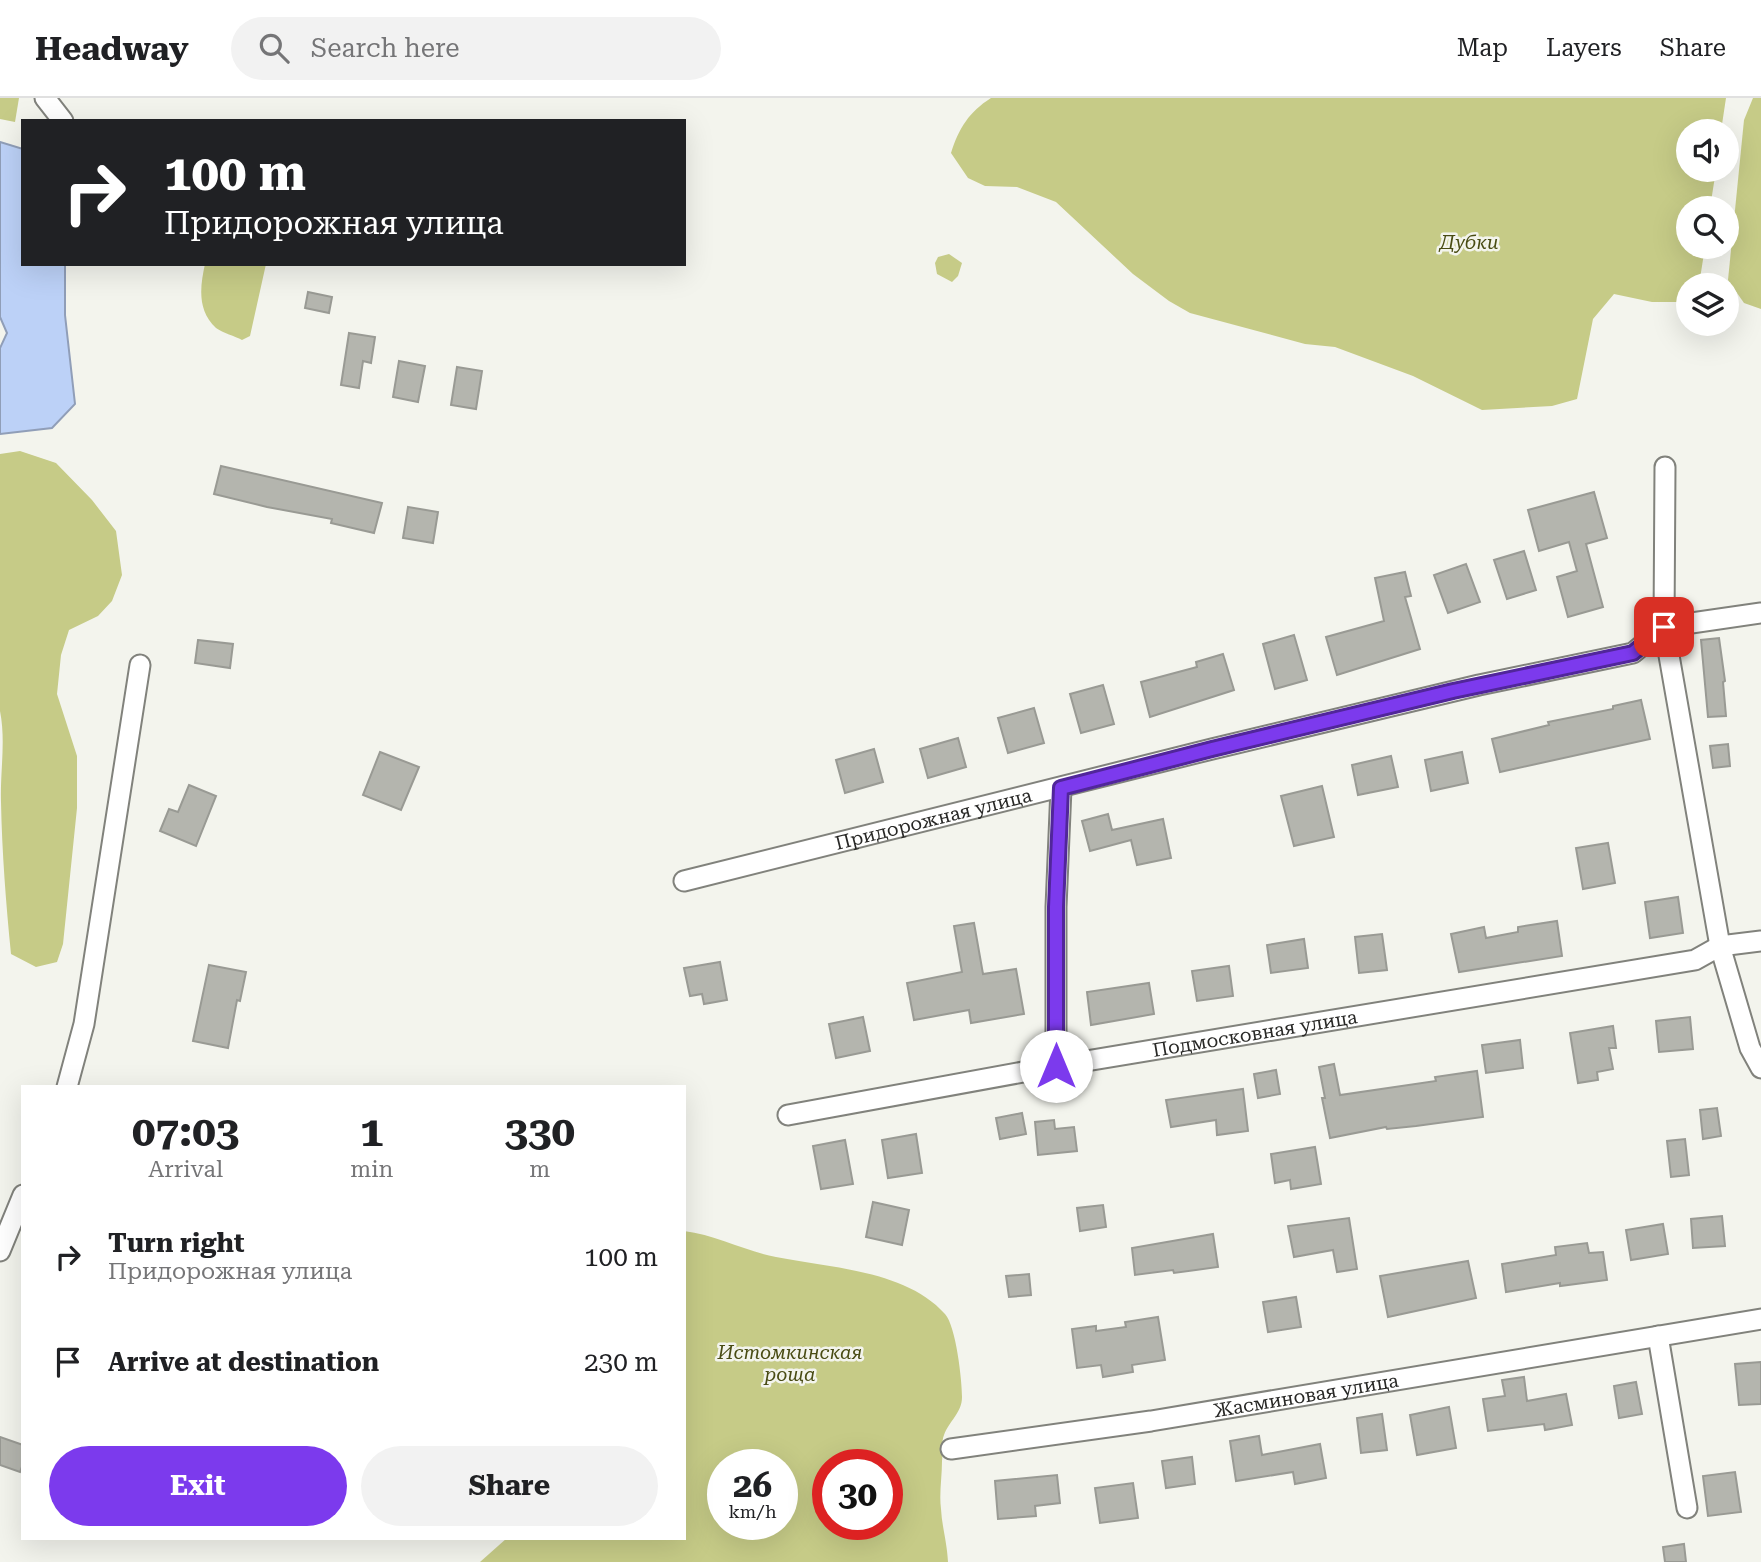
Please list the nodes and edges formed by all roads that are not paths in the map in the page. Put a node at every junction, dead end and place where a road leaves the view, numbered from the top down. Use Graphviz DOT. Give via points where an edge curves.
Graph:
graph roads {
  1 [pos="45,98"];
  2 [pos="61,119"];
  3 [pos="1665,467"];
  4 [pos="1761,613"];
  5 [pos="1664,627"];
  6 [pos="140,665"];
  7 [pos="1061,788"];
  8 [pos="684,881"];
  9 [pos="1761,941"];
  10 [pos="1720,946"];
  11 [pos="1056,1066"];
  12 [pos="1761,1068"];
  13 [pos="68,1085"];
  14 [pos="788,1115"];
  15 [pos="21,1200"];
  16 [pos="0,1251"];
  17 [pos="1761,1319"];
  18 [pos="1658,1336"];
  19 [pos="951,1449"];
  20 [pos="1687,1508"];
  1 -- 2 [label="street"];
  3 -- 5 [label="street"];
  4 -- 5 [label="street"];
  5 -- 7 [label="street, Придорожная улица" via="1633,653 1453,691"];
  5 -- 10 [label="street"];
  6 -- 13 [label="street" via="84,1024"];
  7 -- 8 [label="street, Придорожная улица"];
  7 -- 11 [label="street"];
  9 -- 10 [label="street, Подмосковная улица"];
  10 -- 11 [label="street, Подмосковная улица" via="1695,960"];
  10 -- 12 [label="street" via="1750,1048"];
  11 -- 14 [label="street, Подмосковная улица"];
  15 -- 16 [label="street"];
  17 -- 18 [label="street, Жасминовая улица"];
  18 -- 19 [label="street, Жасминовая улица" via="1151,1421"];
  18 -- 20 [label="street"];
}
